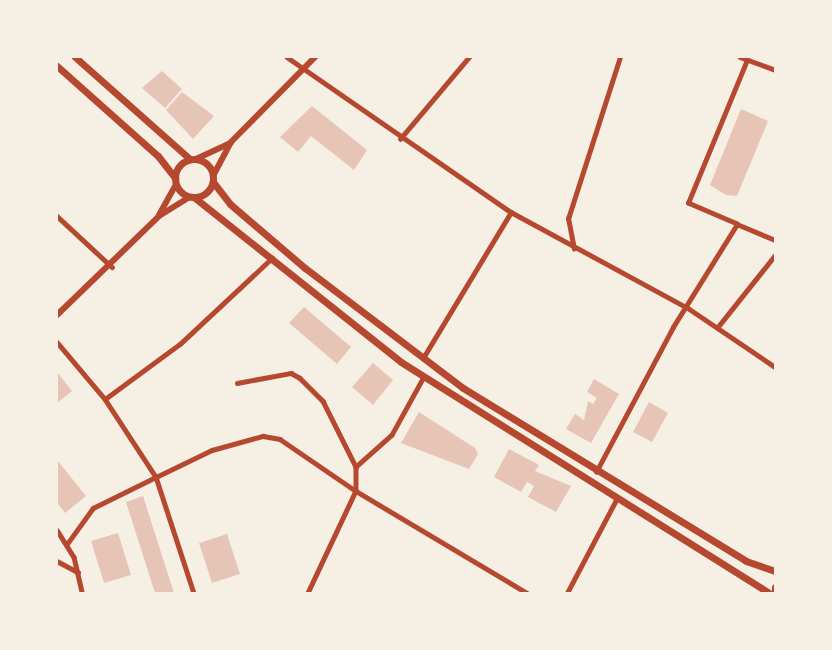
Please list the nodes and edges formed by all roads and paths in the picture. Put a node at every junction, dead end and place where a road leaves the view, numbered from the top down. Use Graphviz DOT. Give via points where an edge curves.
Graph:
graph roads {
  1 [pos="75,57"];
  2 [pos="287,57"];
  3 [pos="315,57"];
  4 [pos="469,57"];
  5 [pos="620,57"];
  6 [pos="740,57"];
  7 [pos="747,60"];
  8 [pos="57,66"];
  9 [pos="304,69"];
  10 [pos="775,70"];
  11 [pos="400,139"];
  12 [pos="231,142"];
  13 [pos="193,159"];
  14 [pos="213,179"];
  15 [pos="175,181"];
  16 [pos="192,197"];
  17 [pos="511,212"];
  18 [pos="57,216"];
  19 [pos="159,216"];
  20 [pos="737,224"];
  21 [pos="775,240"];
  22 [pos="574,249"];
  23 [pos="775,255"];
  24 [pos="272,258"];
  25 [pos="112,267"];
  26 [pos="688,308"];
  27 [pos="57,315"];
  28 [pos="717,328"];
  29 [pos="57,342"];
  30 [pos="423,358"];
  31 [pos="774,364"];
  32 [pos="424,377"];
  33 [pos="237,383"];
  34 [pos="105,399"];
  35 [pos="356,467"];
  36 [pos="596,472"];
  37 [pos="156,477"];
  38 [pos="356,491"];
  39 [pos="617,498"];
  40 [pos="57,530"];
  41 [pos="66,544"];
  42 [pos="57,561"];
  43 [pos="775,571"];
  44 [pos="78,572"];
  45 [pos="775,587"];
  46 [pos="775,592"];
  47 [pos="82,593"];
  48 [pos="194,593"];
  49 [pos="308,593"];
  50 [pos="527,593"];
  51 [pos="567,593"];
  52 [pos="769,593"];
  1 -- 13 [label="main road"];
  2 -- 9 [label="street"];
  3 -- 9 [label="street"];
  4 -- 11 [label="street"];
  5 -- 22 [label="street" via="568,219"];
  6 -- 7 [label="street"];
  7 -- 10 [label="street"];
  7 -- 20 [label="street" via="688,203"];
  8 -- 15 [label="main road" via="158,156"];
  9 -- 11 [label="street"];
  9 -- 12 [label="street"];
  11 -- 17 [label="street"];
  12 -- 13 [label="street"];
  12 -- 14 [label="street"];
  13 -- 14 [label="main road"];
  13 -- 15 [label="main road"];
  14 -- 16 [label="main road"];
  14 -- 30 [label="main road" via="230,204 305,268"];
  15 -- 16 [label="main road"];
  15 -- 19 [label="street"];
  16 -- 19 [label="street"];
  16 -- 24 [label="main road"];
  17 -- 22 [label="street"];
  17 -- 30 [label="street"];
  18 -- 25 [label="street"];
  19 -- 25 [label="street"];
  20 -- 21 [label="street"];
  20 -- 26 [label="street"];
  22 -- 26 [label="street"];
  23 -- 28 [label="street"];
  24 -- 32 [label="main road"];
  24 -- 34 [label="street" via="180,344"];
  25 -- 27 [label="street"];
  26 -- 28 [label="street"];
  26 -- 36 [label="street"];
  28 -- 31 [label="street"];
  29 -- 34 [label="street"];
  30 -- 36 [label="main road"];
  32 -- 35 [label="street" via="392,435"];
  32 -- 39 [label="main road"];
  33 -- 35 [label="street" via="291,373 300,378 322,401"];
  34 -- 37 [label="street"];
  35 -- 38 [label="street"];
  36 -- 43 [label="main road" via="746,561"];
  37 -- 38 [label="street" via="212,450 263,436 310,455"];
  37 -- 41 [label="street" via="93,508"];
  37 -- 48 [label="street"];
  38 -- 49 [label="street"];
  38 -- 50 [label="street"];
  39 -- 51 [label="street"];
  39 -- 52 [label="main road"];
  40 -- 41 [label="street"];
  41 -- 44 [label="street"];
  42 -- 44 [label="street"];
  44 -- 47 [label="street"];
  45 -- 46 [label="main road"];
}
